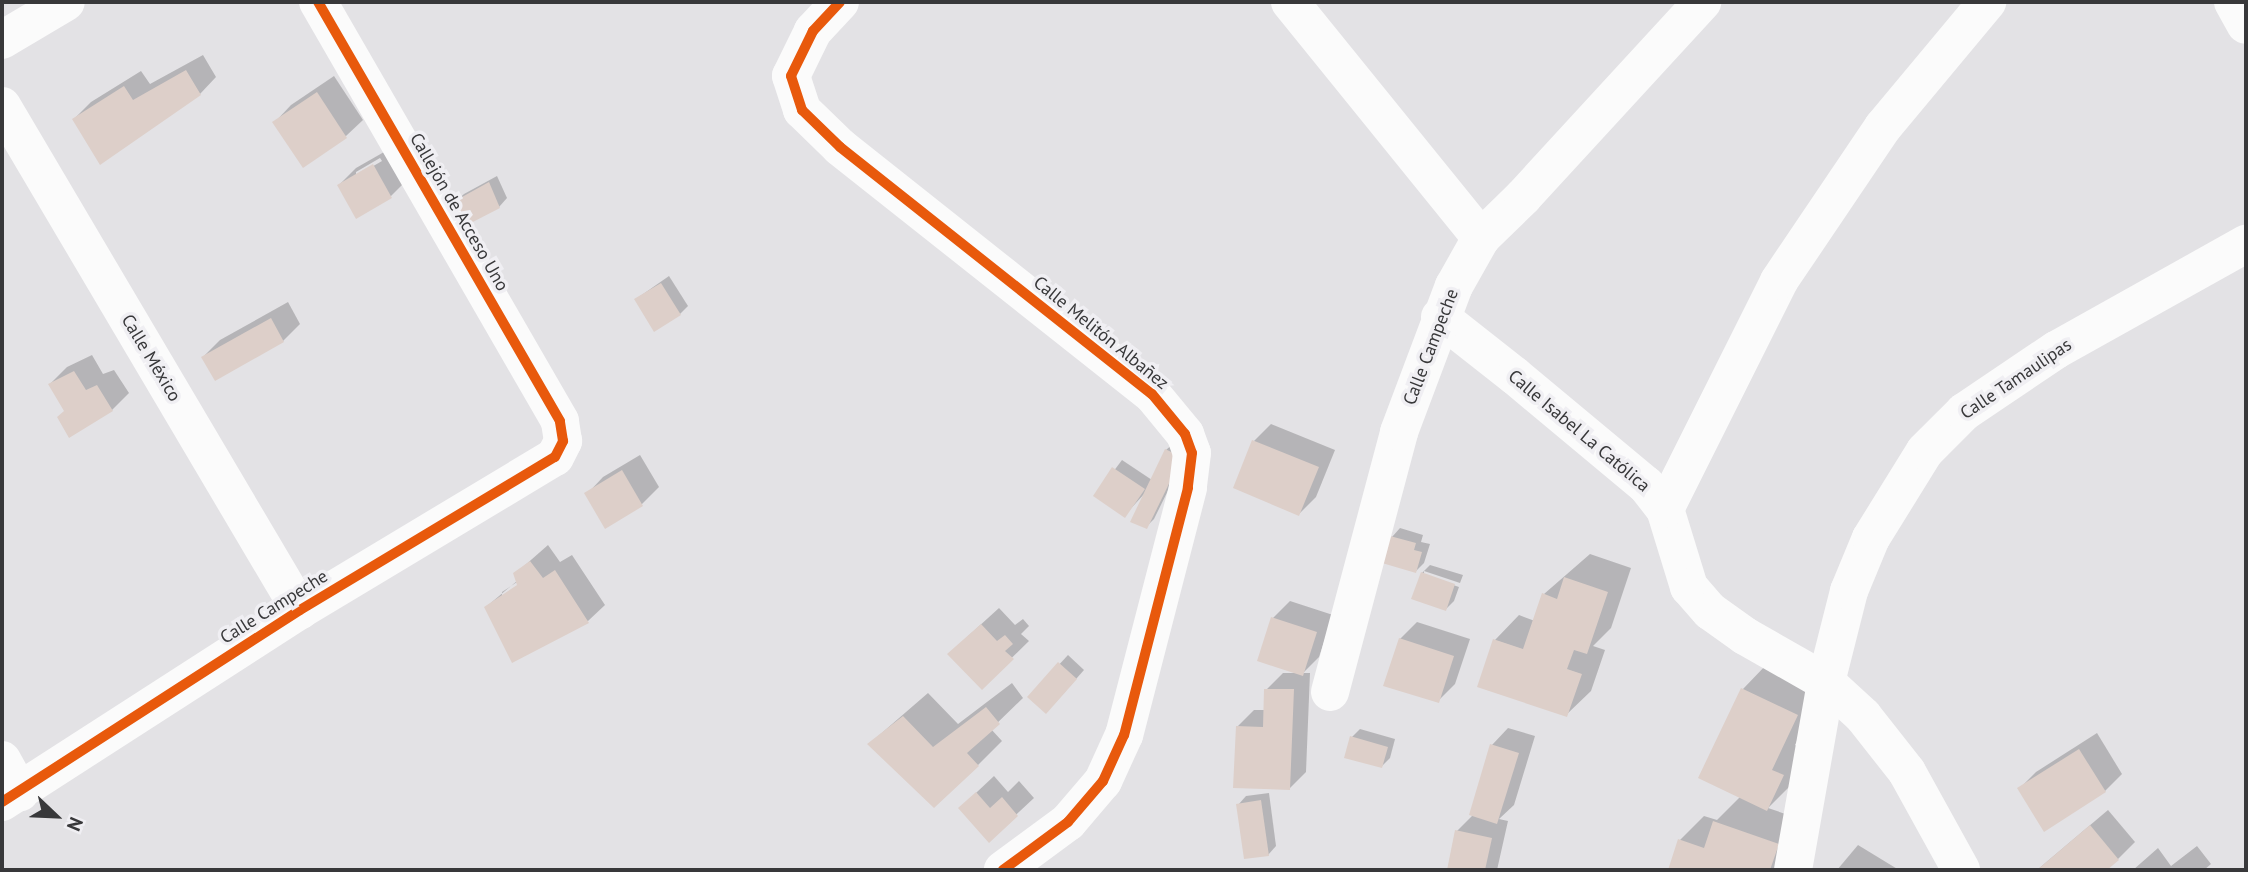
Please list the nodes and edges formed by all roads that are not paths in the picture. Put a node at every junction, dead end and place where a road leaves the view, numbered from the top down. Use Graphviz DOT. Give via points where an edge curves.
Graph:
graph roads {
  1 [pos="66,2"];
  2 [pos="318,2"];
  3 [pos="840,2"];
  4 [pos="1290,2"];
  5 [pos="1702,2"];
  6 [pos="1987,2"];
  7 [pos="2233,2"];
  8 [pos="2246,25"];
  9 [pos="2,40"];
  10 [pos="2,106"];
  11 [pos="1481,238"];
  12 [pos="2246,244"];
  13 [pos="1440,317"];
  14 [pos="563,442"];
  15 [pos="1665,509"];
  16 [pos="300,610"];
  17 [pos="1826,682"];
  18 [pos="1330,692"];
  19 [pos="8,785"];
  20 [pos="1003,870"];
  21 [pos="1793,870"];
  22 [pos="1961,870"];
  1 -- 9 [label="street"];
  2 -- 14 [label="street, Callejón de Acceso Uno" via="560,421"];
  3 -- 20 [label="street, Calle Melitón Albañez" via="813,31 791,76 802,110 840,147 1152,394 1185,434 1192,453 1188,488 1124,736 1103,781 1068,822"];
  4 -- 11 [label="street"];
  5 -- 11 [label="street, Calle Campeche"];
  6 -- 15 [label="street" via="1883,127 1779,281"];
  7 -- 8 [label="street"];
  10 -- 16 [label="street, Calle México"];
  11 -- 13 [label="street, Calle Campeche"];
  12 -- 17 [label="street, Calle Tamaulipas" via="2056,351 1964,412 1925,451 1871,538 1853,580"];
  13 -- 15 [label="street, Calle Isabel La Católica" via="1591,438 1646,485"];
  13 -- 18 [label="street, Calle Campeche" via="1399,432"];
  14 -- 16 [label="street, Calle Campeche" via="555,457"];
  15 -- 17 [label="street, Calle Isabel La Católica" via="1689,586 1710,611"];
  16 -- 19 [label="street, Calle Campeche"];
  17 -- 21 [label="street, Calle Tamaulipas"];
  17 -- 22 [label="street, Calle Isabel La Católica" via="1863,716 1907,772"];
}
